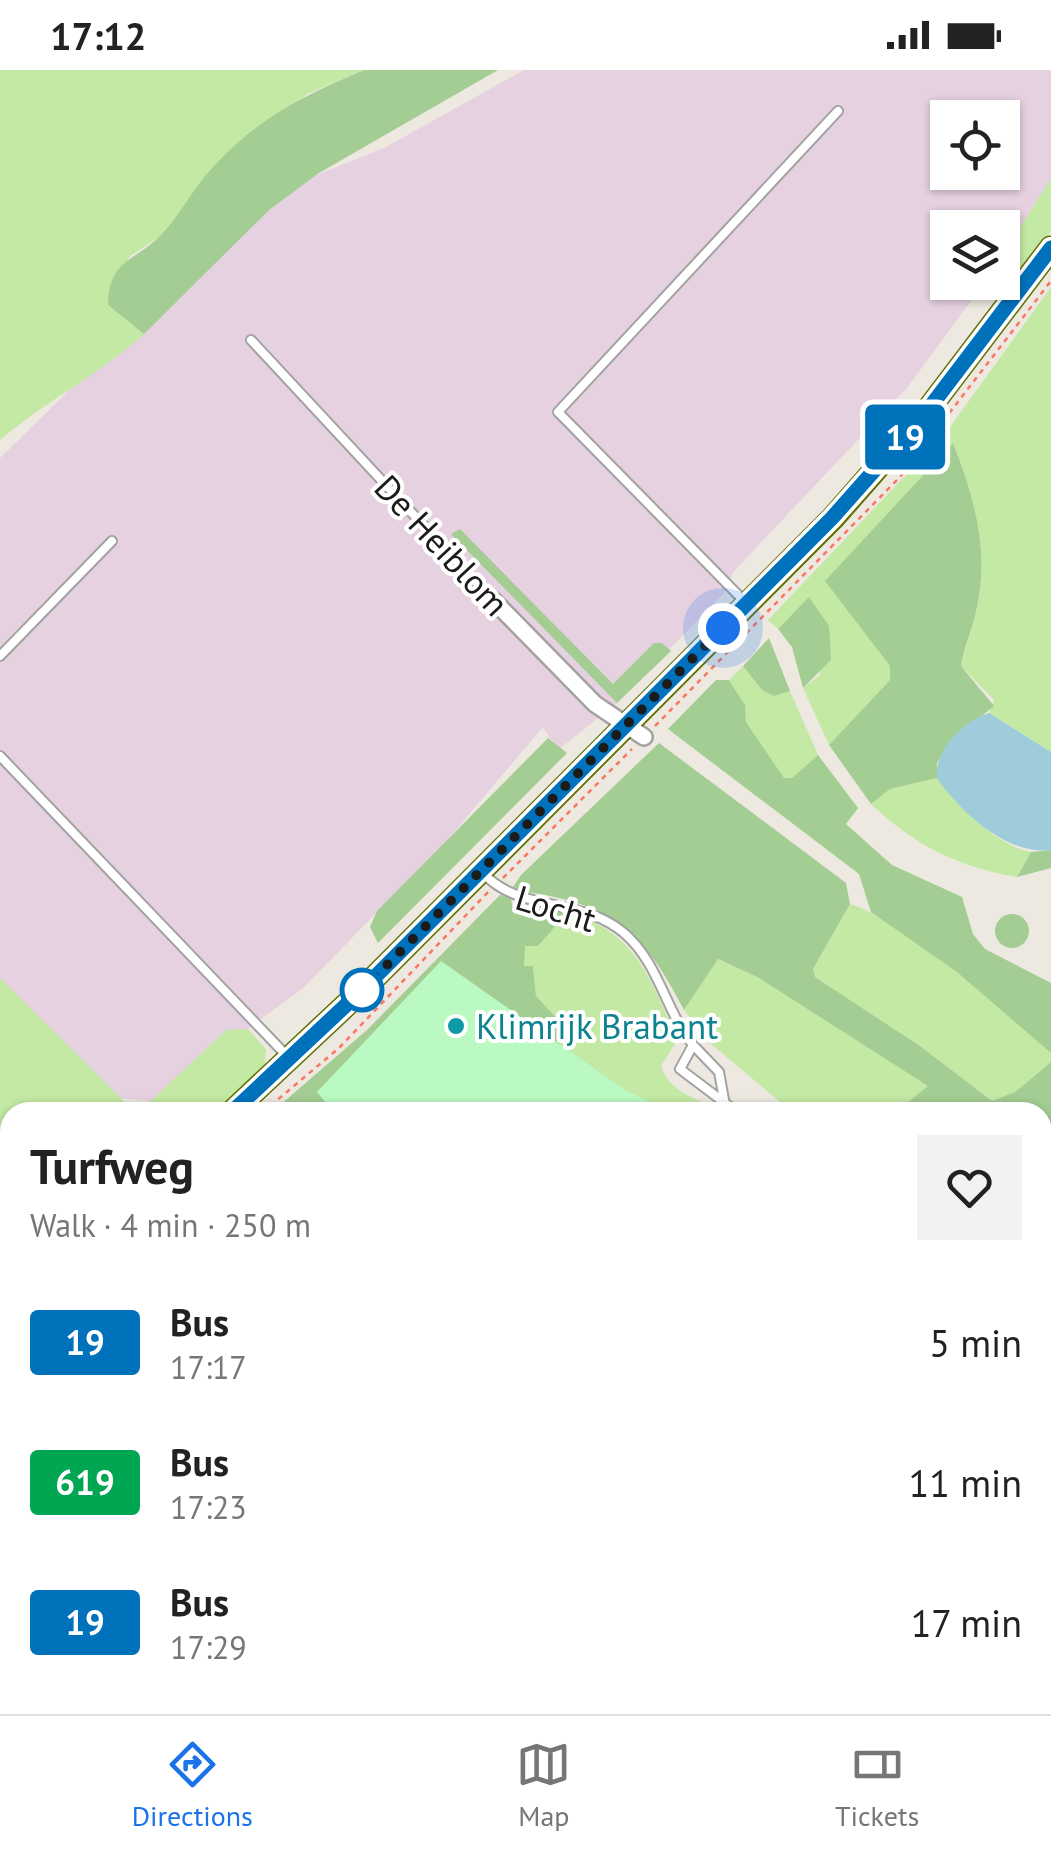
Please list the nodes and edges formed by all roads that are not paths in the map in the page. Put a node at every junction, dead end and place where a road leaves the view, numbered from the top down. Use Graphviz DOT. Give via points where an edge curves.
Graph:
graph roads {
  1 [pos="838,112"];
  2 [pos="1051,248"];
  3 [pos="251,340"];
  4 [pos="112,541"];
  5 [pos="492,599"];
  6 [pos="747,604"];
  7 [pos="0,656"];
  8 [pos="635,731"];
  9 [pos="0,756"];
  10 [pos="481,870"];
  11 [pos="693,1045"];
  12 [pos="290,1059"];
  13 [pos="245,1102"];
  14 [pos="722,1102"];
  15 [pos="725,1102"];
  1 -- 6 [label="lane" via="558,412"];
  2 -- 6 [label="street, Locht" via="927,411"];
  3 -- 5 [label="lane, De Heiblom"];
  4 -- 7 [label="lane"];
  5 -- 8 [label="street, De Heiblom" via="595,704"];
  6 -- 8 [label="street, Locht"];
  8 -- 10 [label="street, Locht"];
  9 -- 12 [label="lane"];
  10 -- 11 [label="lane, Locht" via="504,894 561,904 622,930 646,956"];
  10 -- 12 [label="street, Locht"];
  11 -- 14 [label="lane, Locht" via="680,1069"];
  11 -- 15 [label="lane, Locht" via="719,1072"];
  12 -- 13 [label="street, Locht"];
}
